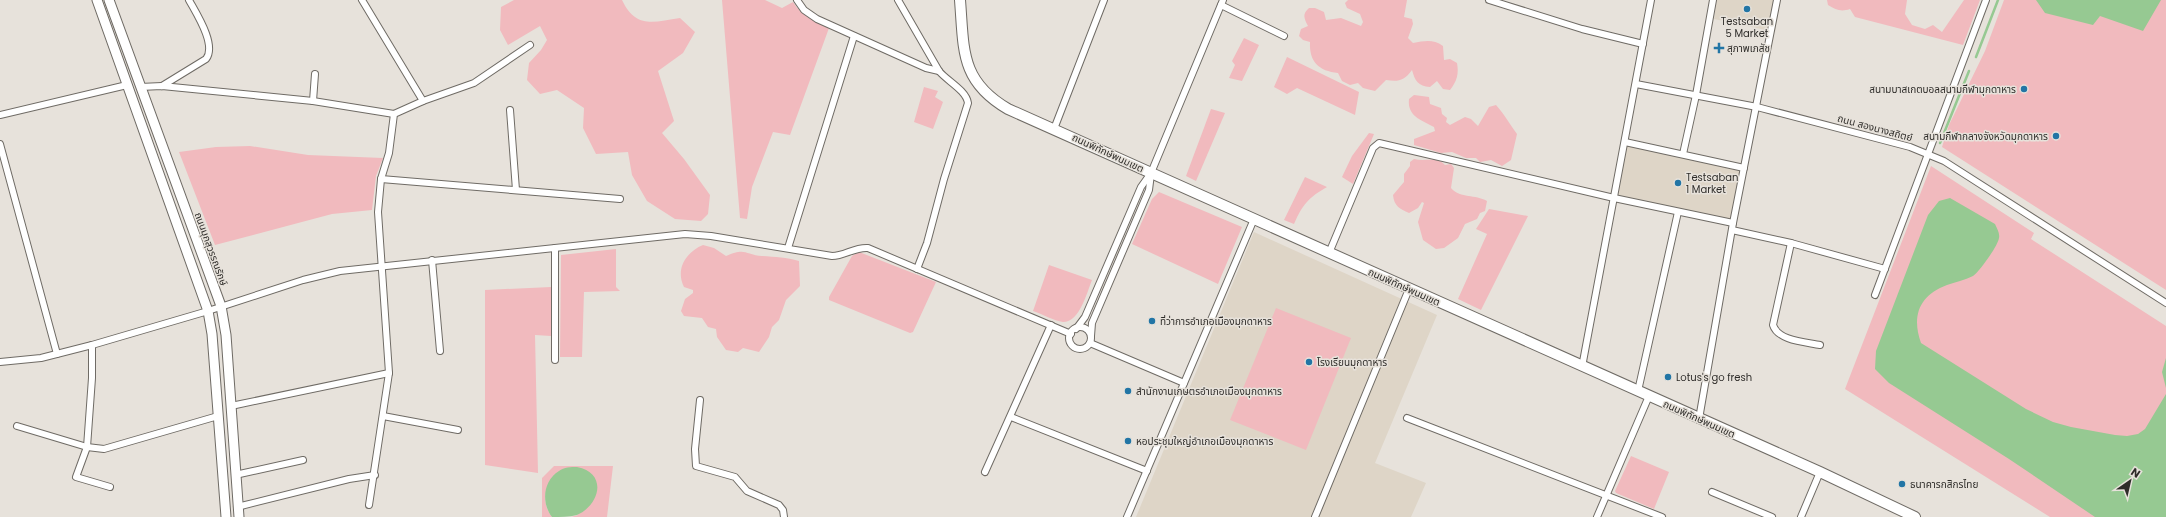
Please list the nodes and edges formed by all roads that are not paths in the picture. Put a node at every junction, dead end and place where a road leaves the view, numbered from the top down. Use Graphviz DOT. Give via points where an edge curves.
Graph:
graph roads {
  1 [pos="97,0"];
  2 [pos="109,0"];
  3 [pos="189,0"];
  4 [pos="362,0"];
  5 [pos="797,0"];
  6 [pos="898,0"];
  7 [pos="960,0"];
  8 [pos="1104,0"];
  9 [pos="1489,0"];
  10 [pos="1651,0"];
  11 [pos="1713,0"];
  12 [pos="1776,0"];
  13 [pos="1986,0"];
  14 [pos="1222,2"];
  15 [pos="854,36"];
  16 [pos="1284,36"];
  17 [pos="1643,44"];
  18 [pos="530,45"];
  19 [pos="938,71"];
  20 [pos="315,74"];
  21 [pos="1636,84"];
  22 [pos="127,85"];
  23 [pos="162,86"];
  24 [pos="140,87"];
  25 [pos="1696,95"];
  26 [pos="313,101"];
  27 [pos="423,101"];
  28 [pos="1756,107"];
  29 [pos="510,110"];
  30 [pos="149,111"];
  31 [pos="0,114"];
  32 [pos="394,114"];
  33 [pos="138,115"];
  34 [pos="1054,129"];
  35 [pos="1625,142"];
  36 [pos="0,144"];
  37 [pos="1683,154"];
  38 [pos="1928,154"];
  39 [pos="1744,168"];
  40 [pos="1151,173"];
  41 [pos="381,180"];
  42 [pos="516,190"];
  43 [pos="1614,198"];
  44 [pos="620,199"];
  45 [pos="1678,212"];
  46 [pos="1254,219"];
  47 [pos="1733,227"];
  48 [pos="1791,243"];
  49 [pos="555,248"];
  50 [pos="788,248"];
  51 [pos="1329,253"];
  52 [pos="432,260"];
  53 [pos="383,265"];
  54 [pos="917,269"];
  55 [pos="1885,269"];
  56 [pos="1409,289"];
  57 [pos="1875,295"];
  58 [pos="2166,303"];
  59 [pos="221,306"];
  60 [pos="208,311"];
  61 [pos="1051,325"];
  62 [pos="1076,329"];
  63 [pos="1071,334"];
  64 [pos="1090,336"];
  65 [pos="1090,343"];
  66 [pos="92,344"];
  67 [pos="1820,345"];
  68 [pos="440,351"];
  69 [pos="58,354"];
  70 [pos="555,360"];
  71 [pos="0,362"];
  72 [pos="1582,367"];
  73 [pos="389,373"];
  74 [pos="1184,383"];
  75 [pos="1638,392"];
  76 [pos="1649,396"];
  77 [pos="700,400"];
  78 [pos="231,406"];
  79 [pos="218,416"];
  80 [pos="383,416"];
  81 [pos="1011,417"];
  82 [pos="1407,418"];
  83 [pos="1699,419"];
  84 [pos="17,426"];
  85 [pos="458,430"];
  86 [pos="87,447"];
  87 [pos="303,460"];
  88 [pos="1146,471"];
  89 [pos="985,472"];
  90 [pos="1820,472"];
  91 [pos="235,475"];
  92 [pos="374,475"];
  93 [pos="110,487"];
  94 [pos="1712,492"];
  95 [pos="1606,494"];
  96 [pos="369,505"];
  97 [pos="238,507"];
  98 [pos="226,517"];
  99 [pos="239,517"];
  100 [pos="784,517"];
  101 [pos="1127,517"];
  102 [pos="1315,517"];
  103 [pos="1597,517"];
  104 [pos="1662,517"];
  105 [pos="1772,517"];
  106 [pos="1801,517"];
  107 [pos="1915,517"];
  1 -- 22 [label="main road"];
  2 -- 24 [label="main road, ถนนมุกสุวรรณรักษ์"];
  3 -- 23 [label="street" via="209,42 210,53"];
  4 -- 27 [label="street"];
  5 -- 15 [label="street" via="810,15"];
  6 -- 19 [label="street"];
  7 -- 34 [label="main road, ถนนพิทักษ์พนมเขต" via="966,60 976,82 994,101"];
  8 -- 34 [label="street"];
  9 -- 17 [label="street" via="1582,29"];
  10 -- 17 [label="street"];
  11 -- 25 [label="street"];
  12 -- 28 [label="street"];
  13 -- 38 [label="street"];
  14 -- 16 [label="street"];
  14 -- 40 [label="street"];
  15 -- 19 [label="street"];
  15 -- 50 [label="street"];
  17 -- 21 [label="street"];
  18 -- 27 [label="street" via="474,83"];
  19 -- 54 [label="street" via="965,95 968,103"];
  20 -- 26 [label="street"];
  21 -- 25 [label="street, ถนน สองนางสถิตย์"];
  21 -- 35 [label="street"];
  22 -- 31 [label="street"];
  22 -- 33 [label="main road"];
  23 -- 24 [label="street"];
  23 -- 26 [label="street"];
  24 -- 30 [label="main road, ถนนมุกสุวรรณรักษ์"];
  25 -- 28 [label="street, ถนน สองนางสถิตย์"];
  25 -- 37 [label="street"];
  26 -- 32 [label="street"];
  27 -- 32 [label="street"];
  28 -- 38 [label="street, ถนน สองนางสถิตย์" via="1910,147"];
  28 -- 39 [label="street"];
  29 -- 42 [label="street"];
  30 -- 33 [label="main road"];
  30 -- 59 [label="main road, ถนนมุกสุวรรณรักษ์"];
  32 -- 41 [label="street"];
  33 -- 60 [label="main road"];
  34 -- 40 [label="main road, ถนนพิทักษ์พนมเขต"];
  35 -- 37 [label="street"];
  35 -- 43 [label="street"];
  36 -- 69 [label="street"];
  37 -- 39 [label="street"];
  38 -- 55 [label="street"];
  38 -- 58 [label="street, ถนน สองนางสถิตย์" via="1944,161"];
  39 -- 47 [label="street"];
  40 -- 46 [label="main road, ถนนพิทักษ์พนมเขต"];
  40 -- 62 [label="street" via="1141,187 1085,317"];
  40 -- 64 [label="street" via="1149,190 1092,323"];
  41 -- 42 [label="street"];
  41 -- 53 [label="street" via="378,212"];
  42 -- 44 [label="street"];
  43 -- 45 [label="street"];
  43 -- 51 [label="street" via="1376,143"];
  43 -- 72 [label="street"];
  45 -- 47 [label="street"];
  45 -- 75 [label="street"];
  46 -- 51 [label="main road, ถนนพิทักษ์พนมเขต"];
  46 -- 74 [label="street"];
  47 -- 48 [label="street"];
  47 -- 83 [label="street"];
  48 -- 55 [label="street"];
  48 -- 67 [label="street" via="1773,326 1782,336"];
  49 -- 50 [label="street" via="685,234"];
  49 -- 52 [label="street"];
  49 -- 70 [label="street"];
  50 -- 54 [label="street" via="840,256 859,248 868,248"];
  51 -- 56 [label="main road, ถนนพิทักษ์พนมเขต"];
  52 -- 53 [label="street"];
  52 -- 68 [label="street"];
  53 -- 59 [label="street" via="340,271 303,280"];
  53 -- 73 [label="street"];
  54 -- 61 [label="street"];
  55 -- 57 [label="street"];
  56 -- 72 [label="main road, ถนนพิทักษ์พนมเขต"];
  56 -- 102 [label="street"];
  59 -- 60 [label="street"];
  59 -- 78 [label="main road, ถนนมุกสุวรรณรักษ์" via="226,335"];
  60 -- 66 [label="street"];
  60 -- 79 [label="main road"];
  61 -- 63 [label="street"];
  61 -- 81 [label="street"];
  62 -- 63 [label="street"];
  62 -- 64 [label="street" via="1086,330"];
  63 -- 65 [label="street" via="1071,343 1076,348 1086,348"];
  64 -- 65 [label="street"];
  65 -- 74 [label="street"];
  66 -- 69 [label="street"];
  66 -- 86 [label="street"];
  69 -- 71 [label="street"];
  72 -- 75 [label="main road, ถนนพิทักษ์พนมเขต"];
  73 -- 78 [label="street"];
  73 -- 80 [label="street"];
  74 -- 88 [label="street"];
  75 -- 76 [label="main road, ถนนพิทักษ์พนมเขต"];
  76 -- 83 [label="main road, ถนนพิทักษ์พนมเขต"];
  76 -- 95 [label="street"];
  77 -- 100 [label="street" via="695,449 696,466 735,477 747,491 779,505"];
  78 -- 91 [label="main road, ถนนมุกสุวรรณรักษ์"];
  79 -- 86 [label="street" via="104,449"];
  79 -- 98 [label="main road"];
  80 -- 85 [label="street"];
  80 -- 92 [label="street"];
  81 -- 88 [label="street"];
  81 -- 89 [label="street"];
  82 -- 95 [label="street"];
  83 -- 90 [label="main road, ถนนพิทักษ์พนมเขต"];
  84 -- 86 [label="street"];
  86 -- 93 [label="street" via="76,477"];
  87 -- 91 [label="street"];
  88 -- 101 [label="street"];
  90 -- 106 [label="street"];
  90 -- 107 [label="main road, ถนนพิทักษ์พนมเขต"];
  91 -- 97 [label="main road, ถนนมุกสุวรรณรักษ์"];
  92 -- 96 [label="street"];
  92 -- 97 [label="street"];
  94 -- 105 [label="street"];
  95 -- 103 [label="street"];
  95 -- 104 [label="street"];
  97 -- 99 [label="main road, ถนนมุกสุวรรณรักษ์"];
}
